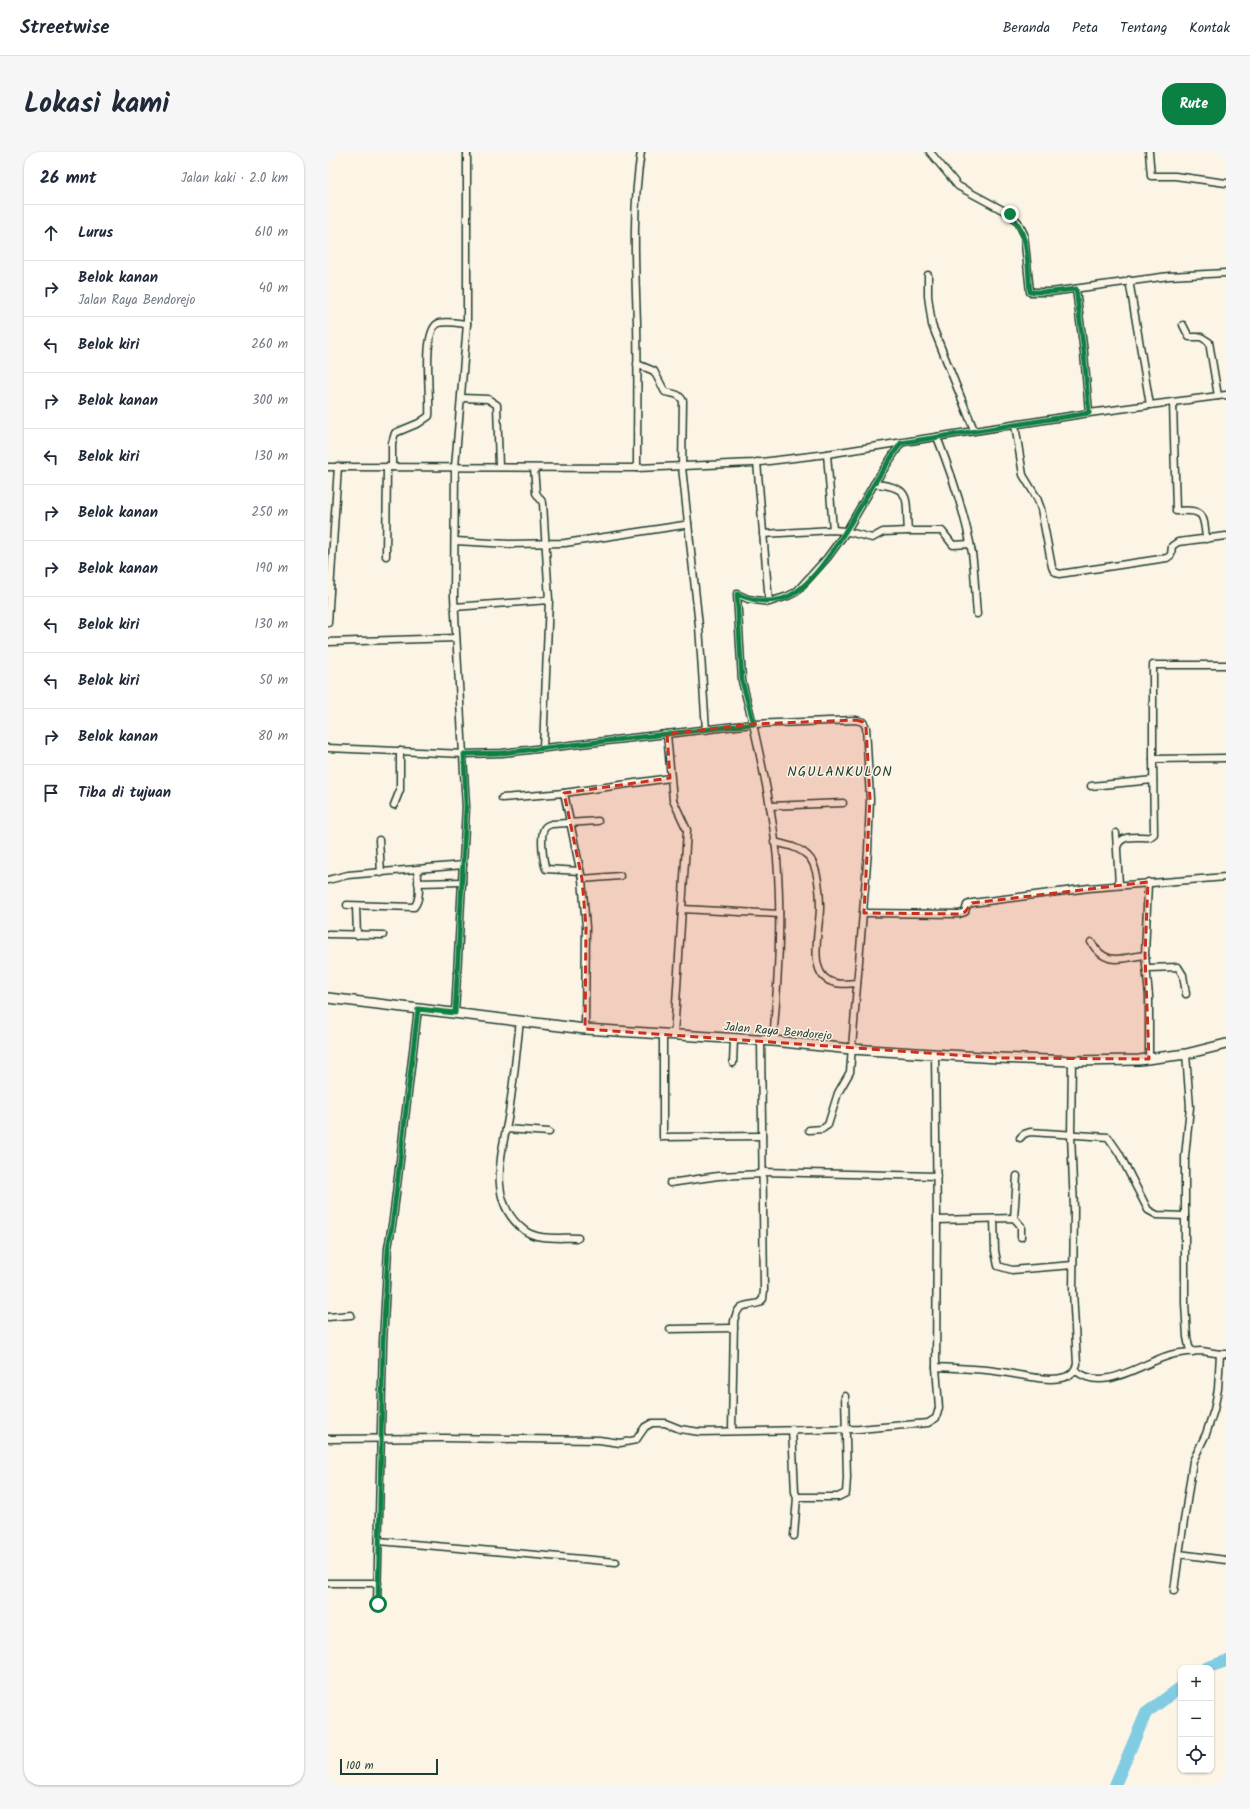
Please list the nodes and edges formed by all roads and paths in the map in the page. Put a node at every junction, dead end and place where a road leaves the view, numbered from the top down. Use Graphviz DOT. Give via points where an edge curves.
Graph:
graph roads {
  1 [pos="467,152"];
  2 [pos="641,152"];
  3 [pos="930,152"];
  4 [pos="1149,152"];
  5 [pos="1226,183"];
  6 [pos="1226,273"];
  7 [pos="928,275"];
  8 [pos="1129,280"];
  9 [pos="1076,289"];
  10 [pos="467,324"];
  11 [pos="1183,326"];
  12 [pos="637,364"];
  13 [pos="1226,395"];
  14 [pos="1218,396"];
  15 [pos="462,398"];
  16 [pos="1173,402"];
  17 [pos="1150,405"];
  18 [pos="1089,413"];
  19 [pos="1015,425"];
  20 [pos="974,430"];
  21 [pos="937,437"];
  22 [pos="901,443"];
  23 [pos="827,454"];
  24 [pos="757,462"];
  25 [pos="338,466"];
  26 [pos="328,467"];
  27 [pos="390,467"];
  28 [pos="455,467"];
  29 [pos="499,467"];
  30 [pos="682,467"];
  31 [pos="534,468"];
  32 [pos="638,468"];
  33 [pos="874,484"];
  34 [pos="688,523"];
  35 [pos="833,530"];
  36 [pos="845,531"];
  37 [pos="908,531"];
  38 [pos="763,534"];
  39 [pos="1226,536"];
  40 [pos="1206,539"];
  41 [pos="455,541"];
  42 [pos="546,544"];
  43 [pos="970,544"];
  44 [pos="386,556"];
  45 [pos="549,600"];
  46 [pos="769,602"];
  47 [pos="454,607"];
  48 [pos="977,614"];
  49 [pos="328,623"];
  50 [pos="456,638"];
  51 [pos="328,642"];
  52 [pos="1226,664"];
  53 [pos="754,724"];
  54 [pos="706,730"];
  55 [pos="667,734"];
  56 [pos="328,748"];
  57 [pos="544,748"];
  58 [pos="400,751"];
  59 [pos="464,754"];
  60 [pos="1226,758"];
  61 [pos="1153,759"];
  62 [pos="670,778"];
  63 [pos="1153,780"];
  64 [pos="1092,786"];
  65 [pos="564,793"];
  66 [pos="502,798"];
  67 [pos="843,802"];
  68 [pos="394,805"];
  69 [pos="770,806"];
  70 [pos="598,821"];
  71 [pos="569,822"];
  72 [pos="1116,833"];
  73 [pos="379,840"];
  74 [pos="774,842"];
  75 [pos="1117,847"];
  76 [pos="463,864"];
  77 [pos="417,870"];
  78 [pos="580,871"];
  79 [pos="381,873"];
  80 [pos="620,876"];
  81 [pos="1226,877"];
  82 [pos="582,879"];
  83 [pos="328,880"];
  84 [pos="462,882"];
  85 [pos="1148,882"];
  86 [pos="418,883"];
  87 [pos="1119,885"];
  88 [pos="347,905"];
  89 [pos="356,906"];
  90 [pos="682,909"];
  91 [pos="864,913"];
  92 [pos="779,914"];
  93 [pos="328,934"];
  94 [pos="357,935"];
  95 [pos="383,935"];
  96 [pos="1091,942"];
  97 [pos="1146,955"];
  98 [pos="1148,968"];
  99 [pos="857,983"];
  100 [pos="1186,994"];
  101 [pos="328,998"];
  102 [pos="418,1009"];
  103 [pos="455,1013"];
  104 [pos="520,1020"];
  105 [pos="585,1029"];
  106 [pos="663,1035"];
  107 [pos="674,1035"];
  108 [pos="734,1039"];
  109 [pos="761,1041"];
  110 [pos="773,1041"];
  111 [pos="1226,1044"];
  112 [pos="852,1049"];
  113 [pos="935,1054"];
  114 [pos="1186,1054"];
  115 [pos="1149,1059"];
  116 [pos="1072,1061"];
  117 [pos="733,1063"];
  118 [pos="506,1129"];
  119 [pos="809,1130"];
  120 [pos="548,1132"];
  121 [pos="1071,1134"];
  122 [pos="762,1136"];
  123 [pos="1020,1138"];
  124 [pos="762,1173"];
  125 [pos="937,1176"];
  126 [pos="1017,1176"];
  127 [pos="670,1183"];
  128 [pos="1185,1216"];
  129 [pos="1014,1218"];
  130 [pos="994,1219"];
  131 [pos="937,1220"];
  132 [pos="1021,1236"];
  133 [pos="578,1238"];
  134 [pos="1073,1265"];
  135 [pos="351,1315"];
  136 [pos="328,1317"];
  137 [pos="734,1328"];
  138 [pos="670,1329"];
  139 [pos="1193,1352"];
  140 [pos="1223,1354"];
  141 [pos="936,1367"];
  142 [pos="1075,1370"];
  143 [pos="845,1396"];
  144 [pos="792,1429"];
  145 [pos="846,1429"];
  146 [pos="732,1430"];
  147 [pos="328,1439"];
  148 [pos="380,1440"];
  149 [pos="797,1497"];
  150 [pos="794,1536"];
  151 [pos="379,1541"];
  152 [pos="1179,1554"];
  153 [pos="1226,1560"];
  154 [pos="616,1562"];
  155 [pos="328,1583"];
  156 [pos="378,1583"];
  157 [pos="1174,1592"];
  158 [pos="378,1604"];
  1 -- 10 [label="street"];
  2 -- 12 [label="street" via="637,176 634,263"];
  3 -- 9 [label="street" via="958,186 1010,214 1018,222 1024,234 1030,292"];
  4 -- 5 [label="street" via="1151,176 1174,176"];
  6 -- 8 [label="street"];
  7 -- 20 [label="street" via="932,325"];
  8 -- 9 [label="street"];
  8 -- 17 [label="street"];
  9 -- 18 [label="street"];
  10 -- 15 [label="street"];
  10 -- 27 [label="street" via="439,323 433,328 429,345 429,416 395,433"];
  11 -- 14 [label="street" via="1189,337 1201,337 1209,342"];
  12 -- 30 [label="street" via="654,371 665,392 676,394 683,401"];
  12 -- 32 [label="street"];
  13 -- 14 [label="street"];
  14 -- 16 [label="street"];
  15 -- 28 [label="street"];
  15 -- 29 [label="street" via="488,399 497,406"];
  16 -- 17 [label="street"];
  16 -- 40 [label="street" via="1176,510 1198,511 1202,514"];
  17 -- 18 [label="street"];
  18 -- 19 [label="street"];
  19 -- 20 [label="street"];
  19 -- 40 [label="street" via="1023,475 1037,498 1052,567 1058,574 1168,558 1172,546 1178,542"];
  20 -- 21 [label="street"];
  21 -- 22 [label="street"];
  21 -- 43 [label="street" via="959,497"];
  22 -- 23 [label="street"];
  22 -- 33 [label="street"];
  23 -- 24 [label="street"];
  23 -- 35 [label="street"];
  24 -- 30 [label="street"];
  24 -- 38 [label="street"];
  25 -- 26 [label="street"];
  25 -- 27 [label="street"];
  25 -- 49 [label="street"];
  27 -- 28 [label="street"];
  27 -- 44 [label="street"];
  28 -- 29 [label="street"];
  28 -- 41 [label="street"];
  29 -- 31 [label="street"];
  30 -- 32 [label="street"];
  30 -- 34 [label="street"];
  31 -- 32 [label="street"];
  31 -- 42 [label="street" via="536,493 543,503"];
  33 -- 36 [label="street"];
  33 -- 37 [label="street" via="900,489 908,507"];
  34 -- 42 [label="street" via="579,542"];
  34 -- 54 [label="street"];
  35 -- 36 [label="street"];
  35 -- 38 [label="street"];
  36 -- 37 [label="street" via="872,538 883,532"];
  36 -- 46 [label="street" via="827,558 796,592"];
  37 -- 43 [label="street" via="942,531 953,545"];
  38 -- 46 [label="street"];
  39 -- 40 [label="street"];
  41 -- 42 [label="street"];
  41 -- 47 [label="street"];
  42 -- 45 [label="street"];
  43 -- 48 [label="street"];
  45 -- 47 [label="street"];
  45 -- 57 [label="street"];
  46 -- 53 [label="street" via="748,599 737,594 742,681"];
  47 -- 50 [label="street"];
  50 -- 51 [label="street"];
  50 -- 59 [label="street"];
  52 -- 61 [label="street" via="1153,665"];
  53 -- 54 [label="street"];
  53 -- 69 [label="street"];
  53 -- 91 [label="street" via="856,720 863,722 866,727 870,799"];
  54 -- 55 [label="street"];
  55 -- 57 [label="street"];
  55 -- 62 [label="street"];
  56 -- 58 [label="street"];
  57 -- 59 [label="street"];
  58 -- 59 [label="street"];
  58 -- 68 [label="street" via="400,790"];
  59 -- 76 [label="street" via="466,807"];
  60 -- 61 [label="street"];
  61 -- 63 [label="street"];
  62 -- 65 [label="street"];
  62 -- 90 [label="street" via="676,807 687,830"];
  63 -- 64 [label="street"];
  63 -- 75 [label="street" via="1154,834 1150,837 1125,838 1119,841"];
  65 -- 66 [label="street"];
  65 -- 71 [label="street"];
  67 -- 69 [label="street"];
  69 -- 74 [label="street"];
  70 -- 71 [label="street"];
  71 -- 78 [label="street"];
  71 -- 78 [label="street" via="552,824 543,830 545,867 548,870"];
  72 -- 75 [label="street"];
  73 -- 79 [label="street"];
  74 -- 92 [label="street"];
  74 -- 99 [label="street" via="795,847 810,857 818,879 820,906 816,946 818,962 824,976 835,983"];
  75 -- 87 [label="street"];
  76 -- 77 [label="street"];
  76 -- 84 [label="street"];
  77 -- 79 [label="street"];
  77 -- 86 [label="street"];
  78 -- 82 [label="street"];
  79 -- 83 [label="street" via="348,875"];
  80 -- 82 [label="street"];
  81 -- 85 [label="street"];
  82 -- 105 [label="street" via="586,927"];
  84 -- 86 [label="street"];
  84 -- 103 [label="street"];
  85 -- 87 [label="street"];
  85 -- 97 [label="street"];
  86 -- 89 [label="street" via="417,904 414,907"];
  87 -- 91 [label="street" via="972,903 967,905 965,912 959,914"];
  88 -- 89 [label="street"];
  89 -- 94 [label="street"];
  90 -- 92 [label="street"];
  90 -- 107 [label="street"];
  91 -- 99 [label="street"];
  92 -- 110 [label="street"];
  93 -- 94 [label="street"];
  94 -- 95 [label="street"];
  96 -- 97 [label="street" via="1100,955 1107,958"];
  97 -- 98 [label="street"];
  98 -- 100 [label="street" via="1178,967 1183,975"];
  98 -- 115 [label="street"];
  99 -- 112 [label="street"];
  101 -- 102 [label="main road, Jalan Raya Bendorejo"];
  102 -- 103 [label="main road, Jalan Raya Bendorejo"];
  102 -- 148 [label="street" via="388,1248"];
  103 -- 104 [label="main road, Jalan Raya Bendorejo"];
  104 -- 105 [label="main road, Jalan Raya Bendorejo"];
  104 -- 118 [label="street"];
  105 -- 106 [label="main road, Jalan Raya Bendorejo"];
  106 -- 107 [label="main road, Jalan Raya Bendorejo"];
  106 -- 122 [label="street" via="663,1136"];
  107 -- 108 [label="main road, Jalan Raya Bendorejo"];
  108 -- 109 [label="main road, Jalan Raya Bendorejo"];
  108 -- 117 [label="street"];
  109 -- 110 [label="main road, Jalan Raya Bendorejo"];
  109 -- 122 [label="street"];
  110 -- 112 [label="main road, Jalan Raya Bendorejo"];
  111 -- 114 [label="main road, Jalan Raya Bendorejo"];
  112 -- 113 [label="main road, Jalan Raya Bendorejo"];
  112 -- 119 [label="street" via="850,1072 838,1093 828,1125 822,1129"];
  113 -- 116 [label="main road, Jalan Raya Bendorejo"];
  113 -- 125 [label="street"];
  114 -- 115 [label="main road, Jalan Raya Bendorejo"];
  114 -- 128 [label="street" via="1190,1107 1185,1157"];
  115 -- 116 [label="main road, Jalan Raya Bendorejo"];
  116 -- 121 [label="street"];
  118 -- 120 [label="street"];
  118 -- 133 [label="street" via="498,1176 506,1207 525,1231"];
  121 -- 123 [label="street" via="1030,1132"];
  121 -- 128 [label="street" via="1108,1137 1148,1210 1157,1215"];
  121 -- 134 [label="street"];
  122 -- 124 [label="street"];
  124 -- 125 [label="street"];
  124 -- 127 [label="street"];
  124 -- 137 [label="street" via="763,1299 759,1303 744,1305 738,1309"];
  125 -- 131 [label="street"];
  126 -- 129 [label="street"];
  128 -- 139 [label="street" via="1185,1303 1189,1347"];
  129 -- 130 [label="street"];
  129 -- 132 [label="street" via="1021,1226"];
  130 -- 131 [label="street"];
  130 -- 134 [label="street" via="998,1266 1012,1270"];
  131 -- 141 [label="street"];
  134 -- 142 [label="street" via="1077,1364"];
  135 -- 136 [label="street"];
  137 -- 138 [label="street"];
  137 -- 146 [label="street"];
  139 -- 140 [label="street"];
  139 -- 142 [label="street" via="1163,1357 1110,1378 1088,1379"];
  140 -- 152 [label="street" via="1214,1410 1193,1461"];
  141 -- 142 [label="street" via="1052,1379 1071,1375"];
  141 -- 145 [label="street" via="940,1408 936,1418 928,1423 915,1425"];
  143 -- 145 [label="street"];
  144 -- 145 [label="street"];
  144 -- 146 [label="street"];
  144 -- 149 [label="street"];
  145 -- 149 [label="street" via="846,1493 838,1497"];
  146 -- 148 [label="street" via="700,1432 656,1422 645,1426 636,1440 620,1443 599,1440 443,1438"];
  147 -- 148 [label="street"];
  148 -- 151 [label="street"];
  149 -- 150 [label="street"];
  151 -- 154 [label="street"];
  151 -- 156 [label="street"];
  152 -- 153 [label="street"];
  152 -- 157 [label="street"];
  155 -- 156 [label="street"];
  156 -- 158 [label="street"];
}
